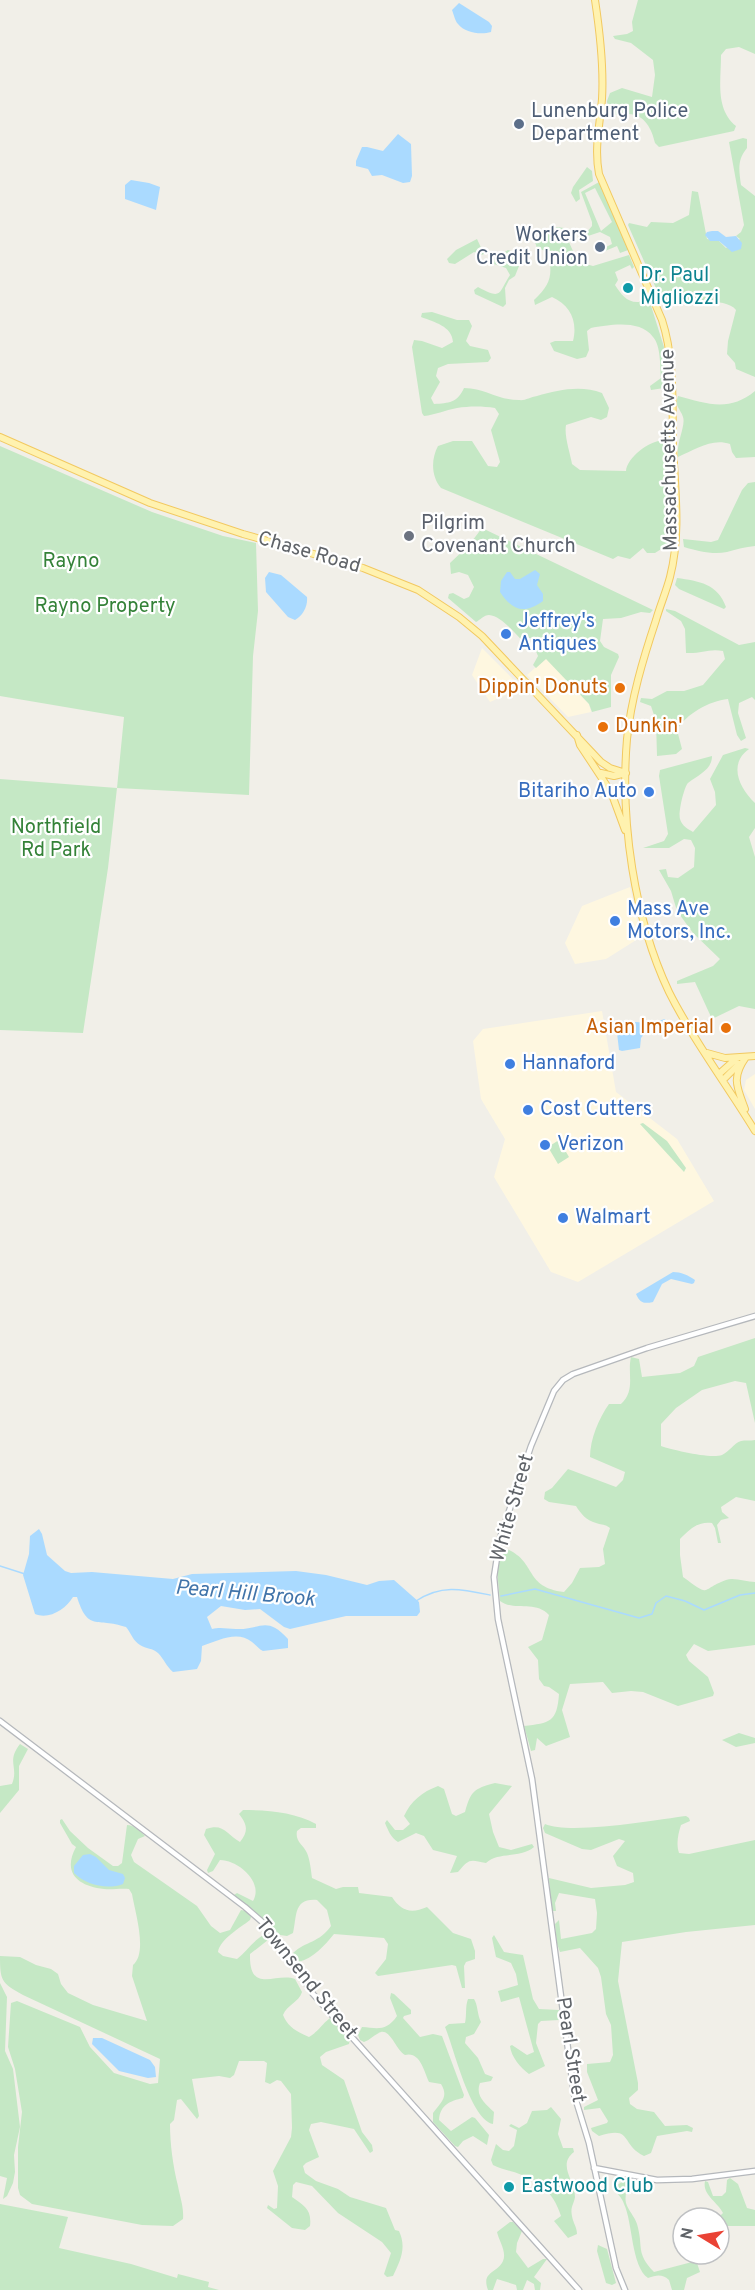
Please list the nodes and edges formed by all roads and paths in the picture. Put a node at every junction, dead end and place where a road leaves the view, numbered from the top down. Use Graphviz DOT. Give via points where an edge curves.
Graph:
graph roads {
  1 [pos="595,0"];
  2 [pos="0,437"];
  3 [pos="577,735"];
  4 [pos="600,773"];
  5 [pos="626,773"];
  6 [pos="629,843"];
  7 [pos="706,1052"];
  8 [pos="755,1056"];
  9 [pos="746,1057"];
  10 [pos="738,1058"];
  11 [pos="721,1077"];
  12 [pos="749,1121"];
  13 [pos="755,1131"];
  14 [pos="755,1316"];
  15 [pos="0,1721"];
  16 [pos="545,1878"];
  17 [pos="594,2168"];
  18 [pos="755,2170"];
  19 [pos="579,2290"];
  20 [pos="625,2290"];
  1 -- 5 [label="main road, Massachusetts Avenue" via="602,49 596,154 599,174 662,320 669,345 671,382 675,547 670,578 646,649 631,712"];
  2 -- 3 [label="main road, Chase Road" via="150,503 373,571 418,590 482,636"];
  3 -- 4 [label="main road, Chase Road"];
  3 -- 5 [label="main road, Chase Road" via="607,767"];
  4 -- 5 [label="main road"];
  4 -- 6 [label="main road, Chase Road" via="612,792"];
  5 -- 6 [label="main road, Massachusetts Avenue"];
  6 -- 7 [label="main road, Massachusetts Avenue" via="641,911 654,955 673,999"];
  7 -- 10 [label="main road"];
  7 -- 11 [label="main road, Massachusetts Avenue"];
  8 -- 9 [label="main road"];
  9 -- 10 [label="main road"];
  9 -- 11 [label="main road"];
  9 -- 12 [label="main road" via="736,1079"];
  10 -- 11 [label="main road"];
  11 -- 12 [label="main road, Massachusetts Avenue"];
  12 -- 13 [label="main road, Massachusetts Avenue"];
  14 -- 16 [label="street, White Street" via="567,1376 554,1391 531,1446 500,1538 495,1590 528,1756"];
  15 -- 19 [label="street, Townsend Street" via="268,1927 313,1994"];
  16 -- 17 [label="street, Pearl Street" via="573,2088"];
  17 -- 18 [label="street" via="657,2180"];
  17 -- 20 [label="street, Pearl Street" via="616,2268"];
}
